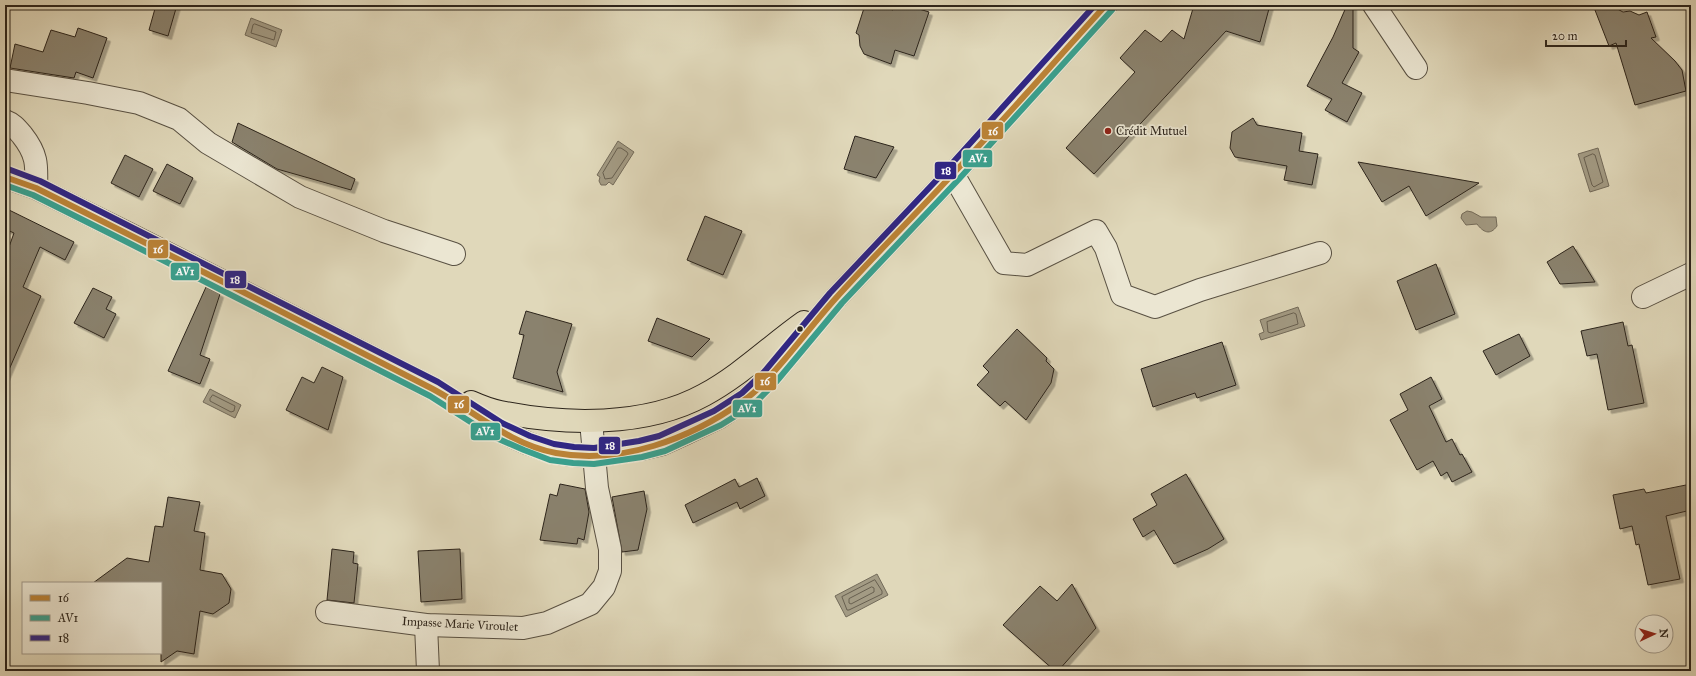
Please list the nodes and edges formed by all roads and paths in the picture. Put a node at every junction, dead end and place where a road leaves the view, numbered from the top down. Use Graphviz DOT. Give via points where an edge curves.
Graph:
graph roads {
  1 [pos="1106,5"];
  2 [pos="1374,5"];
  3 [pos="1416,68"];
  4 [pos="5,80"];
  5 [pos="5,121"];
  6 [pos="953,174"];
  7 [pos="5,177"];
  8 [pos="36,188"];
  9 [pos="1320,253"];
  10 [pos="454,254"];
  11 [pos="1691,274"];
  12 [pos="1643,297"];
  13 [pos="836,298"];
  14 [pos="434,389"];
  15 [pos="591,421"];
  16 [pos="594,456"];
  17 [pos="327,612"];
  18 [pos="426,625"];
  19 [pos="428,671"];
  1 -- 6 [label="main road"];
  2 -- 3 [label="street"];
  4 -- 10 [label="street" via="139,103 179,119 208,143 300,197 384,231"];
  5 -- 8 [label="street" via="13,125 31,147 37,168"];
  6 -- 9 [label="street" via="1004,263 1027,265 1096,231 1106,248 1122,295 1155,307 1200,290"];
  6 -- 13 [label="main road"];
  7 -- 8 [label="main road"];
  8 -- 14 [label="main road"];
  11 -- 12 [label="street"];
  13 -- 15 [label="main road" via="743,371 704,396 670,410 634,418"];
  13 -- 16 [label="main road" via="770,377 747,399 718,418 662,444"];
  14 -- 15 [label="main road" via="498,412"];
  14 -- 16 [label="main road" via="498,430 527,443 552,452"];
  15 -- 16 [label="street, Impasse Marie Viroulet"];
  16 -- 18 [label="street, Impasse Marie Viroulet" via="597,488 610,549 610,572 604,587 590,604 547,623 523,628"];
  17 -- 18 [label="street, Impasse Marie Viroulet"];
  18 -- 19 [label="street"];
}
